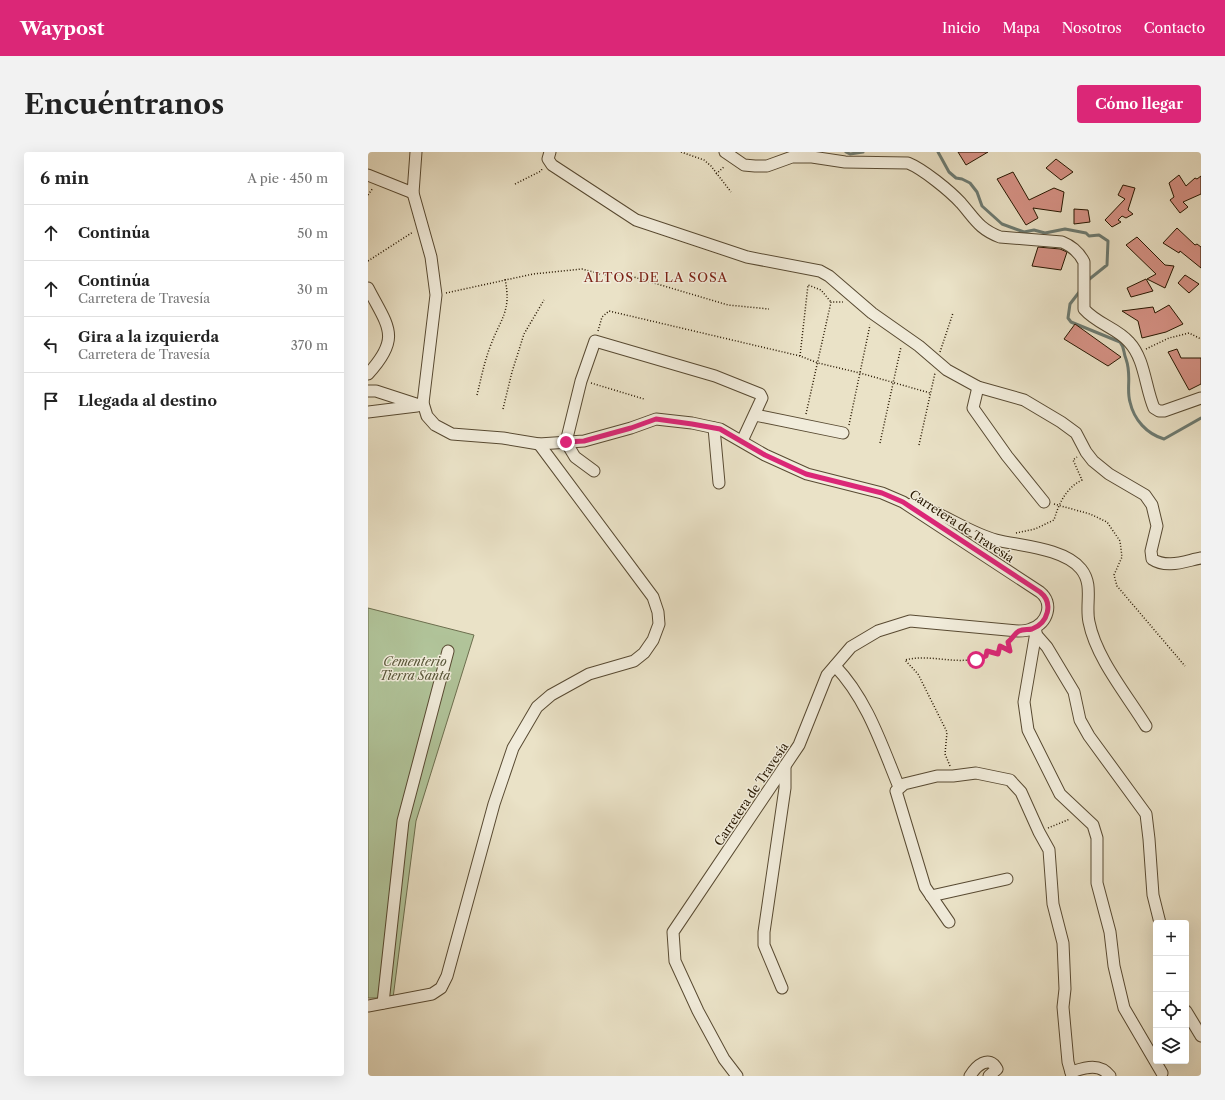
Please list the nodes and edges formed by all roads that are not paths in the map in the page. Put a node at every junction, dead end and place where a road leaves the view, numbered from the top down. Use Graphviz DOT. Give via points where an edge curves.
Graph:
graph roads {
  1 [pos="416,152"];
  2 [pos="727,154"];
  3 [pos="549,155"];
  4 [pos="865,156"];
  5 [pos="368,175"];
  6 [pos="412,193"];
  7 [pos="368,288"];
  8 [pos="368,374"];
  9 [pos="368,378"];
  10 [pos="978,387"];
  11 [pos="372,391"];
  12 [pos="1201,398"];
  13 [pos="421,404"];
  14 [pos="368,412"];
  15 [pos="755,415"];
  16 [pos="714,428"];
  17 [pos="843,433"];
  18 [pos="742,441"];
  19 [pos="566,442"];
  20 [pos="539,444"];
  21 [pos="594,471"];
  22 [pos="719,483"];
  23 [pos="903,502"];
  24 [pos="1044,502"];
  25 [pos="1201,558"];
  26 [pos="1034,631"];
  27 [pos="448,651"];
  28 [pos="834,666"];
  29 [pos="1146,726"];
  30 [pos="786,765"];
  31 [pos="899,787"];
  32 [pos="1007,879"];
  33 [pos="931,896"];
  34 [pos="1159,920"];
  35 [pos="949,922"];
  36 [pos="782,988"];
  37 [pos="383,1003"];
  38 [pos="368,1006"];
  39 [pos="1189,1016"];
  40 [pos="1201,1036"];
  41 [pos="1162,1073"];
  42 [pos="1071,1074"];
  43 [pos="737,1076"];
  44 [pos="970,1076"];
  45 [pos="989,1076"];
  46 [pos="1110,1076"];
  1 -- 6 [label="street"];
  2 -- 4 [label="street" via="744,165 755,166 767,166 792,157 845,162"];
  3 -- 10 [label="street" via="552,165 636,220 747,257 820,271 947,370"];
  4 -- 12 [label="street" via="908,163 917,167 952,194 974,221 991,234 1062,242 1070,246 1081,256 1085,266 1084,309 1092,318 1129,341 1137,354 1154,408 1164,411"];
  5 -- 6 [label="street"];
  6 -- 13 [label="street" via="431,257 436,295"];
  7 -- 8 [label="street" via="389,330 388,346 380,362"];
  9 -- 11 [label="street"];
  10 -- 24 [label="street" via="973,408"];
  10 -- 25 [label="street" via="1024,400 1061,422 1076,433 1093,461 1108,474 1144,495 1152,505 1157,526 1151,552 1152,559 1158,564 1170,565"];
  11 -- 13 [label="street"];
  13 -- 14 [label="street"];
  13 -- 20 [label="street, Carretera de Travesía" via="435,425 452,434"];
  15 -- 17 [label="street"];
  15 -- 18 [label="street"];
  15 -- 19 [label="street" via="762,398 756,391 715,376 595,341 581,380"];
  16 -- 18 [label="street, Carretera de Travesía"];
  16 -- 19 [label="street, Carretera de Travesía" via="656,419 584,441"];
  16 -- 22 [label="street"];
  18 -- 23 [label="street, Carretera de Travesía" via="806,474 882,493"];
  19 -- 20 [label="street, Carretera de Travesía"];
  19 -- 21 [label="street" via="571,453"];
  20 -- 37 [label="street" via="652,597 658,612 659,624 653,640 644,653 634,661 589,674 551,695 537,707 514,748 494,804 447,976 441,988 432,994"];
  23 -- 26 [label="street, Carretera de Travesía" via="1045,595 1048,610 1045,619"];
  23 -- 29 [label="street" via="926,508 995,540 1064,557 1080,568 1086,578 1089,622 1094,638 1104,660"];
  26 -- 28 [label="street, Carretera de Travesía" via="910,621 878,631 851,647"];
  26 -- 34 [label="street" via="1047,647 1074,692 1080,720 1089,736 1146,814 1153,895"];
  26 -- 41 [label="street" via="1024,702 1028,730 1060,794 1093,825 1097,838 1097,883 1110,932 1114,966 1124,1008"];
  27 -- 37 [label="street" via="403,821"];
  28 -- 30 [label="street, Carretera de Travesía" via="827,675 799,745"];
  28 -- 31 [label="street" via="846,678 863,705"];
  30 -- 36 [label="street" via="785,788 764,932 764,945"];
  30 -- 43 [label="street, Carretera de Travesía" via="673,932 675,961 724,1059"];
  31 -- 33 [label="street" via="896,791 919,873"];
  31 -- 42 [label="street" via="937,776 976,773 1010,780 1021,792 1049,850 1053,904 1063,943 1063,1007"];
  32 -- 33 [label="street"];
  33 -- 35 [label="street"];
  37 -- 38 [label="street"];
  39 -- 40 [label="street"];
  42 -- 46 [label="street" via="1084,1068 1098,1067"];
  44 -- 45 [label="street" via="982,1063 988,1062 995,1064 997,1069"];
}
